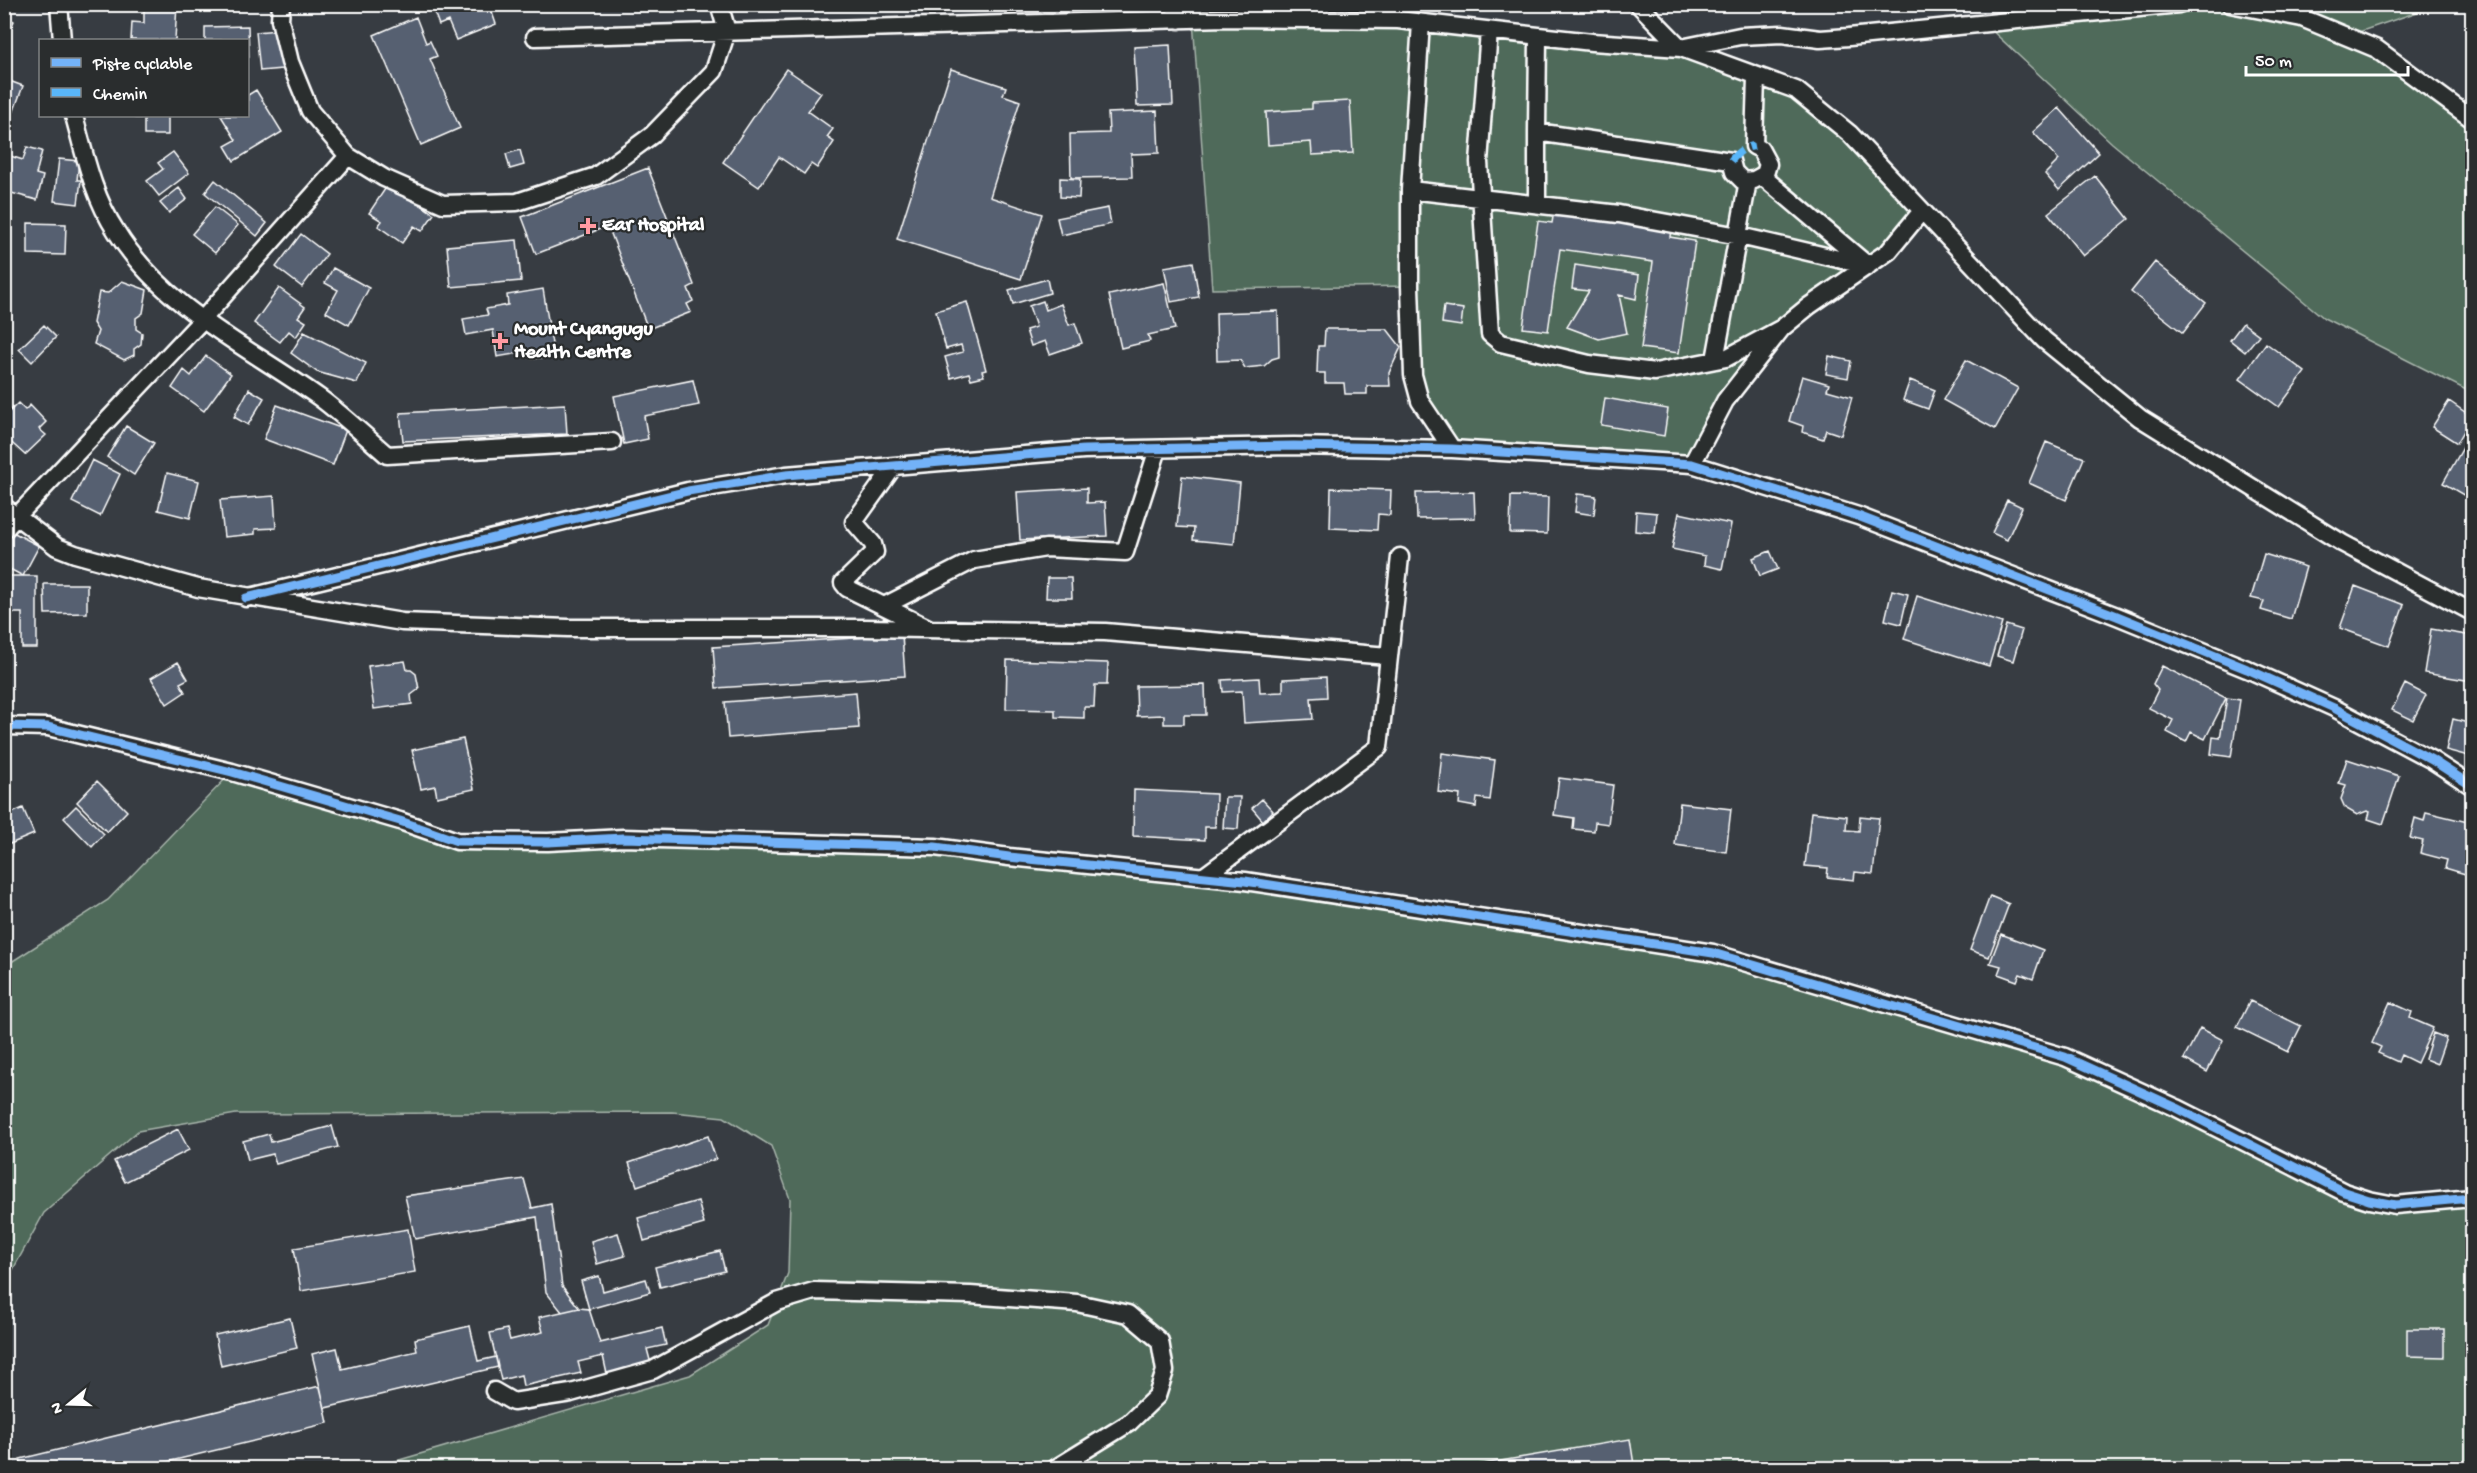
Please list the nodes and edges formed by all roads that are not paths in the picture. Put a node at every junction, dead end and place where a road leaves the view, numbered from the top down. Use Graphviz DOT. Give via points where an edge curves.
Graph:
graph roads {
  1 [pos="58,4"];
  2 [pos="281,4"];
  3 [pos="719,4"];
  4 [pos="1638,4"];
  5 [pos="2179,4"];
  6 [pos="2230,4"];
  7 [pos="1227,11"];
  8 [pos="1177,12"];
  9 [pos="1421,23"];
  10 [pos="727,31"];
  11 [pos="1489,31"];
  12 [pos="1538,36"];
  13 [pos="535,37"];
  14 [pos="62,39"];
  15 [pos="1681,48"];
  16 [pos="1756,77"];
  17 [pos="74,117"];
  18 [pos="2472,119"];
  19 [pos="1537,132"];
  20 [pos="348,156"];
  21 [pos="1755,178"];
  22 [pos="1410,190"];
  23 [pos="1481,200"];
  24 [pos="1537,203"];
  25 [pos="1921,212"];
  26 [pos="1738,235"];
  27 [pos="1868,266"];
  28 [pos="203,319"];
  29 [pos="1782,328"];
  30 [pos="1715,360"];
  31 [pos="612,442"];
  32 [pos="1158,449"];
  33 [pos="1452,449"];
  34 [pos="1692,464"];
  35 [pos="894,466"];
  36 [pos="11,512"];
  37 [pos="4,530"];
  38 [pos="1400,557"];
  39 [pos="246,598"];
  40 [pos="884,606"];
  41 [pos="2472,612"];
  42 [pos="931,629"];
  43 [pos="1388,656"];
  44 [pos="4,726"];
  45 [pos="2472,786"];
  46 [pos="1203,877"];
  47 [pos="2472,1198"];
  48 [pos="494,1390"];
  49 [pos="1056,1468"];
  1 -- 14 [label="street"];
  2 -- 20 [label="street" via="280,20 290,62 310,111"];
  3 -- 10 [label="street"];
  4 -- 15 [label="street"];
  5 -- 15 [label="street" via="1849,37 1740,36"];
  6 -- 18 [label="street" via="2302,18 2377,49"];
  7 -- 8 [label="street"];
  7 -- 9 [label="street"];
  8 -- 10 [label="street"];
  9 -- 11 [label="street"];
  9 -- 22 [label="street"];
  10 -- 13 [label="street"];
  10 -- 20 [label="street" via="714,71 652,135 596,176 517,202 443,204 384,178"];
  11 -- 12 [label="street"];
  11 -- 23 [label="street" via="1479,162"];
  12 -- 15 [label="street"];
  12 -- 19 [label="street"];
  15 -- 16 [label="street"];
  16 -- 21 [label="street" via="1754,146 1768,164 1765,174"];
  16 -- 25 [label="street" via="1796,90 1841,127"];
  17 -- 28 [label="street" via="95,191 116,232 156,283"];
  19 -- 21 [label="street" via="1731,161 1734,172 1743,181"];
  19 -- 24 [label="street"];
  20 -- 28 [label="street"];
  21 -- 26 [label="street"];
  21 -- 27 [label="street"];
  22 -- 23 [label="street"];
  22 -- 33 [label="street" via="1413,375 1420,401"];
  23 -- 24 [label="street"];
  23 -- 30 [label="street" via="1490,334 1502,343 1589,364 1655,372"];
  24 -- 26 [label="street"];
  25 -- 27 [label="street" via="1889,251"];
  25 -- 41 [label="street" via="2044,340 2140,418 2342,543"];
  26 -- 27 [label="street"];
  26 -- 30 [label="street"];
  27 -- 29 [label="street"];
  28 -- 31 [label="street" via="322,400 387,454"];
  28 -- 36 [label="street"];
  29 -- 30 [label="street"];
  29 -- 34 [label="street" via="1725,401"];
  32 -- 33 [label="street"];
  32 -- 35 [label="street" via="1084,450"];
  32 -- 40 [label="street" via="1125,552 1046,548 974,560"];
  33 -- 34 [label="street"];
  34 -- 45 [label="street" via="1858,516 2247,669 2334,708"];
  35 -- 39 [label="street" via="786,475 688,491"];
  35 -- 40 [label="street" via="854,522 875,552 843,583"];
  36 -- 37 [label="street"];
  36 -- 39 [label="street" via="57,547 75,554"];
  38 -- 43 [label="street"];
  39 -- 42 [label="street" via="402,622 568,628"];
  40 -- 42 [label="street"];
  42 -- 43 [label="street" via="1105,632"];
  43 -- 46 [label="street" via="1378,747"];
  44 -- 46 [label="street" via="48,728 232,771 457,841 623,838 889,844"];
  46 -- 47 [label="street" via="1713,953 2065,1058 2177,1108 2344,1192 2403,1205"];
  48 -- 49 [label="street" via="513,1402 570,1393 653,1370 777,1302 814,1291 980,1295 1077,1303 1128,1314 1160,1341 1165,1371 1157,1396 1129,1423"];
}
